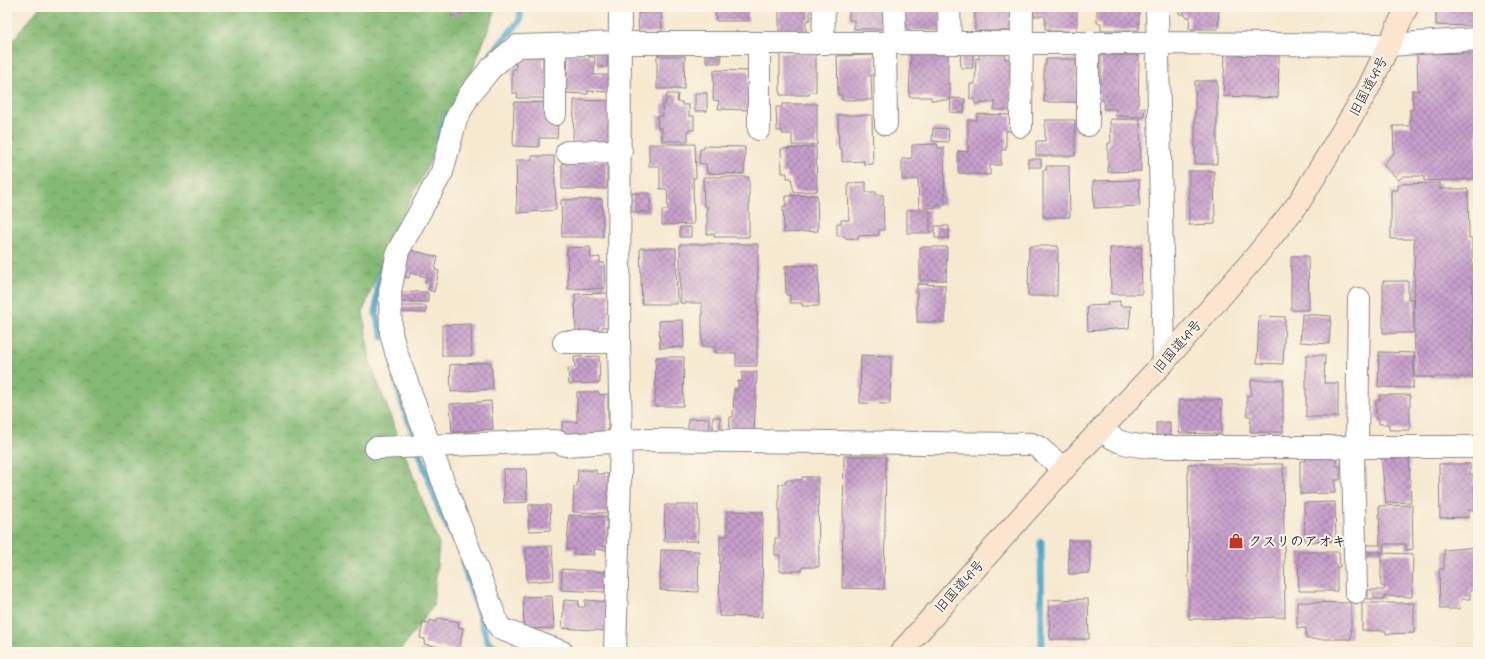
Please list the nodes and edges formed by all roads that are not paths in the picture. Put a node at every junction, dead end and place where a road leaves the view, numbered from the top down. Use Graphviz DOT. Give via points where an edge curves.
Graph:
graph roads {
  1 [pos="620,7"];
  2 [pos="824,7"];
  3 [pos="894,7"];
  4 [pos="949,7"];
  5 [pos="1022,7"];
  6 [pos="1157,7"];
  7 [pos="1407,7"];
  8 [pos="1478,39"];
  9 [pos="620,42"];
  10 [pos="759,42"];
  11 [pos="950,42"];
  12 [pos="1022,42"];
  13 [pos="823,43"];
  14 [pos="890,43"];
  15 [pos="1088,43"];
  16 [pos="1157,43"];
  17 [pos="555,45"];
  18 [pos="1390,45"];
  19 [pos="554,114"];
  20 [pos="886,124"];
  21 [pos="1088,125"];
  22 [pos="1021,126"];
  23 [pos="759,129"];
  24 [pos="621,151"];
  25 [pos="567,152"];
  26 [pos="1359,299"];
  27 [pos="564,342"];
  28 [pos="619,342"];
  29 [pos="1164,362"];
  30 [pos="1102,430"];
  31 [pos="621,441"];
  32 [pos="429,447"];
  33 [pos="1357,447"];
  34 [pos="1478,447"];
  35 [pos="376,448"];
  36 [pos="1064,469"];
  37 [pos="1356,592"];
  38 [pos="562,652"];
  39 [pos="615,652"];
  40 [pos="901,652"];
  1 -- 9 [label="street"];
  2 -- 13 [label="street"];
  3 -- 14 [label="street"];
  4 -- 11 [label="street"];
  5 -- 12 [label="street"];
  6 -- 16 [label="street"];
  7 -- 18 [label="street, 旧国道49号"];
  8 -- 18 [label="street"];
  9 -- 10 [label="street"];
  9 -- 17 [label="street"];
  9 -- 24 [label="street"];
  10 -- 13 [label="street"];
  10 -- 23 [label="street"];
  11 -- 12 [label="street"];
  11 -- 14 [label="street"];
  12 -- 15 [label="street"];
  12 -- 22 [label="street"];
  13 -- 14 [label="street"];
  14 -- 20 [label="street"];
  15 -- 16 [label="street"];
  15 -- 21 [label="street"];
  16 -- 18 [label="street"];
  16 -- 29 [label="street"];
  17 -- 19 [label="street"];
  17 -- 32 [label="street" via="517,46 476,84 456,119 442,172 398,251 390,292 391,333"];
  18 -- 29 [label="street, 旧国道49号" via="1367,91 1298,204"];
  24 -- 25 [label="street"];
  24 -- 28 [label="street"];
  26 -- 33 [label="street"];
  27 -- 28 [label="street"];
  28 -- 31 [label="street"];
  29 -- 30 [label="street, 旧国道49号"];
  30 -- 33 [label="street" via="1112,439 1151,447"];
  30 -- 36 [label="street, 旧国道49号"];
  31 -- 32 [label="street" via="565,445 556,441"];
  31 -- 36 [label="street" via="1031,444"];
  31 -- 39 [label="street"];
  32 -- 35 [label="street"];
  32 -- 38 [label="street" via="501,629"];
  33 -- 34 [label="street"];
  33 -- 37 [label="street" via="1353,458"];
  36 -- 40 [label="street, 旧国道49号"];
}
